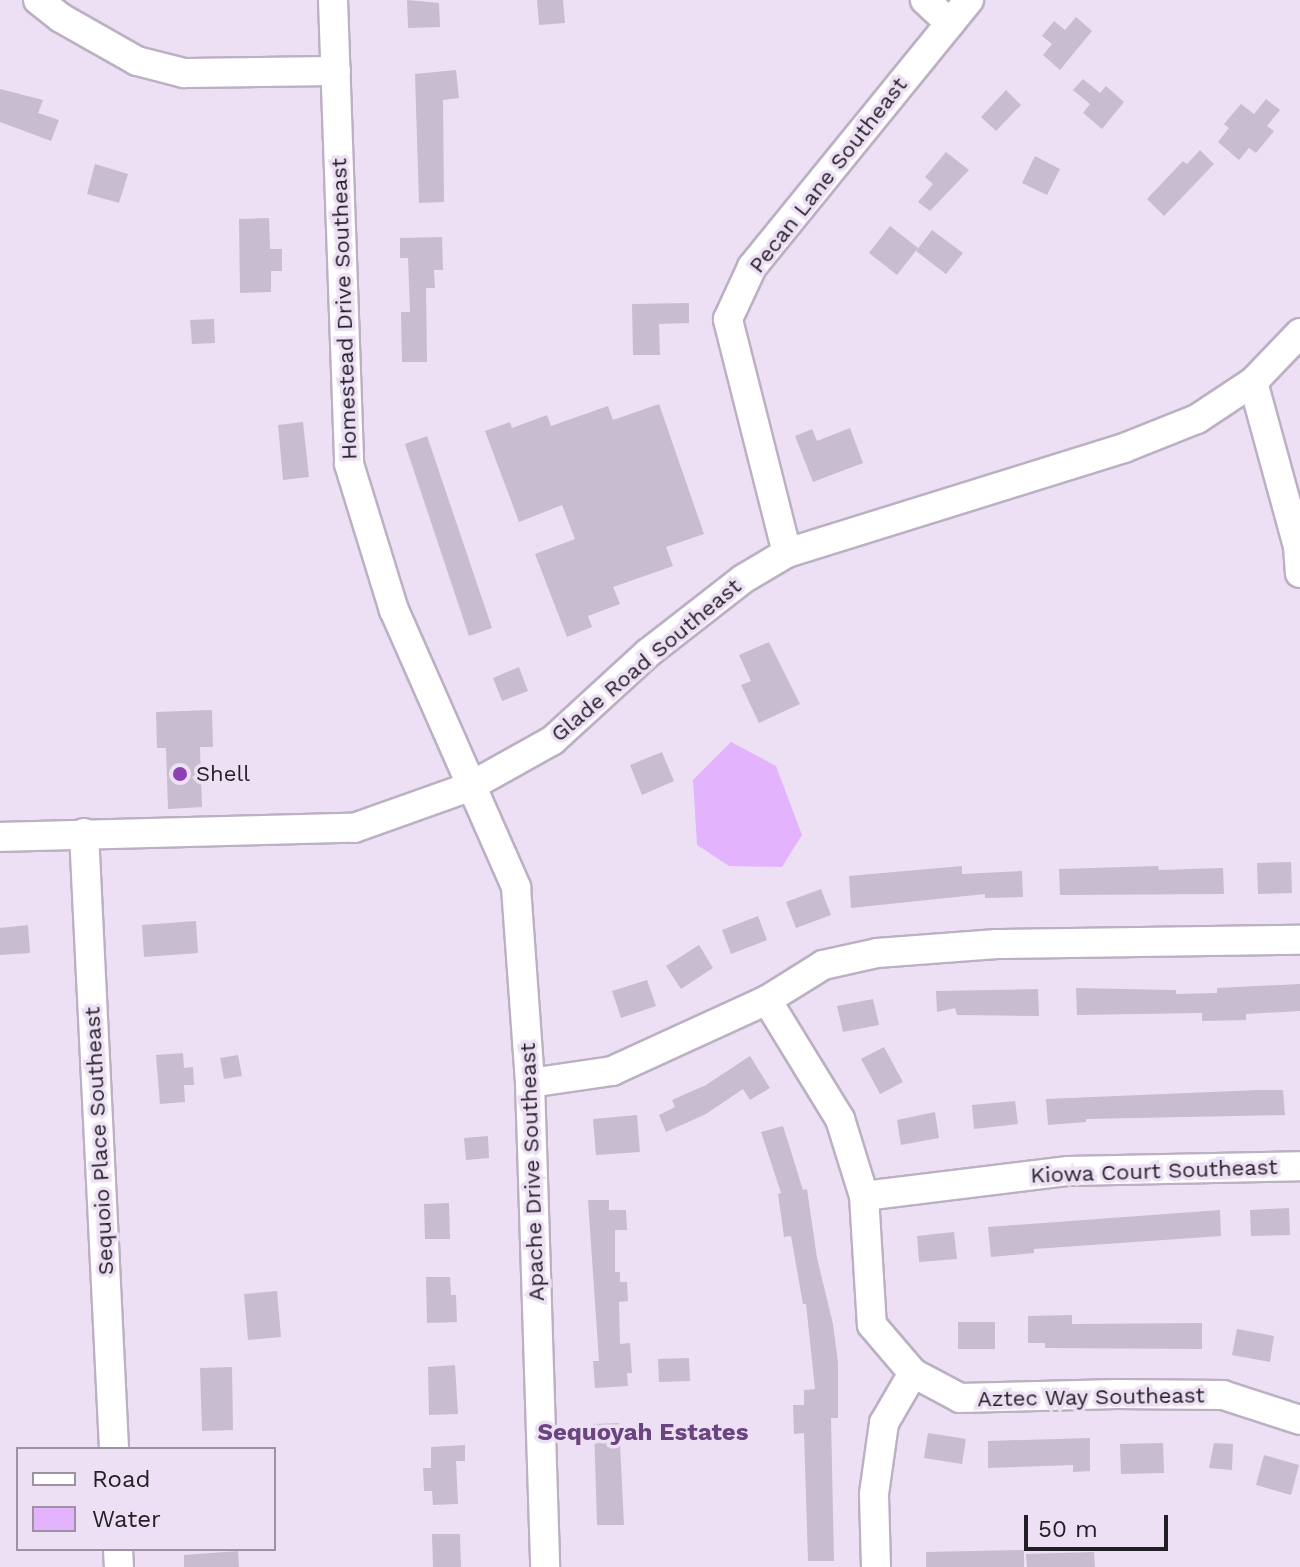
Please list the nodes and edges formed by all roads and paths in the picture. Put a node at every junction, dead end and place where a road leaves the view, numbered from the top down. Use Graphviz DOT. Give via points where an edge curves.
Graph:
graph roads {
  1 [pos="38,0"];
  2 [pos="333,0"];
  3 [pos="925,0"];
  4 [pos="969,0"];
  5 [pos="950,23"];
  6 [pos="336,71"];
  7 [pos="1300,333"];
  8 [pos="1253,382"];
  9 [pos="787,553"];
  10 [pos="1300,573"];
  11 [pos="469,787"];
  12 [pos="84,833"];
  13 [pos="0,837"];
  14 [pos="1300,940"];
  15 [pos="767,1000"];
  16 [pos="530,1083"];
  17 [pos="1300,1166"];
  18 [pos="864,1196"];
  19 [pos="913,1373"];
  20 [pos="1300,1420"];
  21 [pos="114,1447"];
  22 [pos="545,1567"];
  23 [pos="876,1567"];
  1 -- 6 [label="street" via="73,25 148,64 184,73"];
  2 -- 6 [label="street, Homestead Drive Southeast"];
  3 -- 5 [label="street"];
  4 -- 5 [label="street, Pecan Lane Southeast"];
  5 -- 9 [label="street, Pecan Lane Southeast" via="752,267 728,319"];
  6 -- 11 [label="street, Homestead Drive Southeast" via="349,464 394,610"];
  7 -- 8 [label="street, Glade Road Southeast"];
  8 -- 9 [label="street, Glade Road Southeast" via="1197,419 1124,448"];
  8 -- 10 [label="street" via="1298,546"];
  9 -- 11 [label="street, Glade Road Southeast" via="743,579 648,653 553,740"];
  11 -- 12 [label="street, Glade Road Southeast" via="354,828"];
  11 -- 16 [label="street, Apache Drive Southeast" via="516,887"];
  12 -- 13 [label="street, Glade Road Southeast"];
  12 -- 21 [label="street, Sequoio Place Southeast"];
  14 -- 15 [label="street" via="997,944 877,953 823,965"];
  15 -- 16 [label="street" via="612,1071"];
  15 -- 18 [label="street, Aztec Way Southeast" via="840,1119"];
  16 -- 22 [label="street, Apache Drive Southeast"];
  17 -- 18 [label="street, Kiowa Court Southeast" via="1068,1171"];
  18 -- 19 [label="street, Aztec Way Southeast" via="872,1325"];
  19 -- 20 [label="street, Aztec Way Southeast" via="960,1398 1223,1395"];
  19 -- 23 [label="street" via="884,1423 874,1494"];
}
